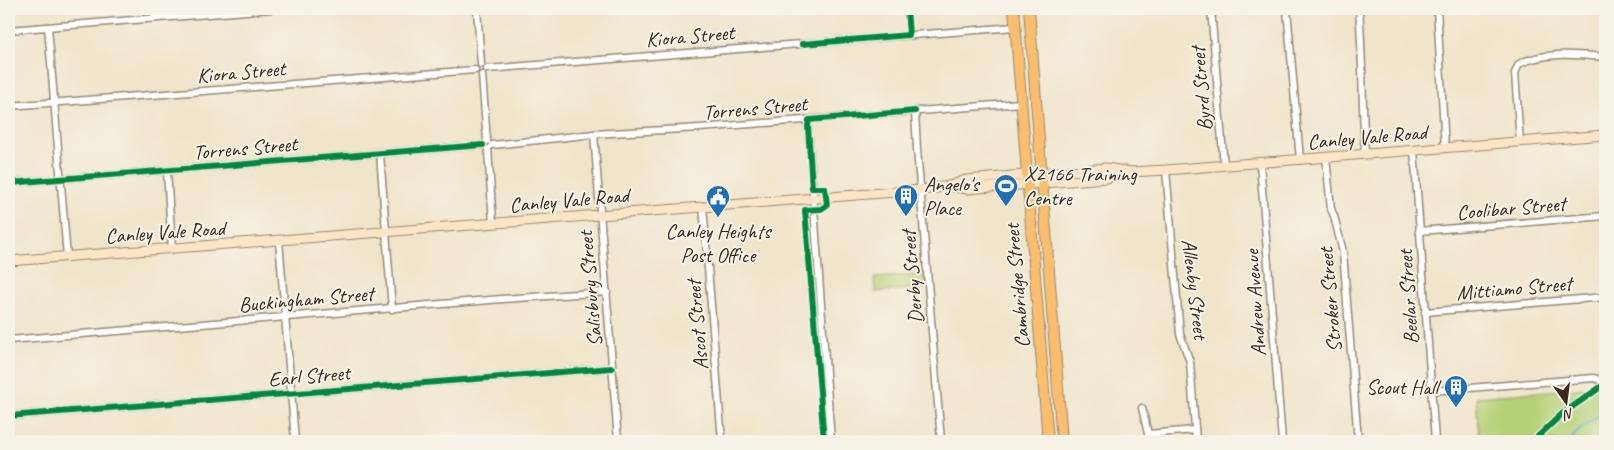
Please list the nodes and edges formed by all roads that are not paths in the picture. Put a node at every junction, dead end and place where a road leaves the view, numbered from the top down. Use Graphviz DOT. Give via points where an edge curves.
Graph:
graph roads {
  1 [pos="270,9"];
  2 [pos="476,9"];
  3 [pos="1014,9"];
  4 [pos="1029,9"];
  5 [pos="1211,9"];
  6 [pos="1288,9"];
  7 [pos="1359,9"];
  8 [pos="1438,9"];
  9 [pos="48,27"];
  10 [pos="1015,27"];
  11 [pos="9,30"];
  12 [pos="1605,57"];
  13 [pos="481,64"];
  14 [pos="475,70"];
  15 [pos="484,72"];
  16 [pos="54,103"];
  17 [pos="1021,103"];
  18 [pos="9,106"];
  19 [pos="915,111"];
  20 [pos="809,120"];
  21 [pos="594,134"];
  22 [pos="1605,135"];
  23 [pos="1520,142"];
  24 [pos="488,145"];
  25 [pos="1445,148"];
  26 [pos="1414,150"];
  27 [pos="380,154"];
  28 [pos="1366,154"];
  29 [pos="1326,157"];
  30 [pos="1300,160"];
  31 [pos="1260,163"];
  32 [pos="1224,166"];
  33 [pos="1166,170"];
  34 [pos="167,171"];
  35 [pos="1041,178"];
  36 [pos="60,179"];
  37 [pos="1027,179"];
  38 [pos="9,183"];
  39 [pos="921,190"];
  40 [pos="813,198"];
  41 [pos="703,206"];
  42 [pos="600,214"];
  43 [pos="1605,216"];
  44 [pos="493,223"];
  45 [pos="1419,231"];
  46 [pos="387,232"];
  47 [pos="279,240"];
  48 [pos="172,249"];
  49 [pos="67,257"];
  50 [pos="9,261"];
  51 [pos="606,292"];
  52 [pos="1605,296"];
  53 [pos="392,309"];
  54 [pos="1425,312"];
  55 [pos="285,317"];
  56 [pos="9,340"];
  57 [pos="612,368"];
  58 [pos="1605,382"];
  59 [pos="1431,391"];
  60 [pos="292,394"];
  61 [pos="1142,408"];
  62 [pos="9,416"];
  63 [pos="1195,430"];
  64 [pos="296,441"];
  65 [pos="618,441"];
  66 [pos="722,441"];
  67 [pos="831,441"];
  68 [pos="942,441"];
  69 [pos="1048,441"];
  70 [pos="1062,441"];
  71 [pos="1196,441"];
  72 [pos="1282,441"];
  73 [pos="1358,441"];
  74 [pos="1435,441"];
  1 -- 9 [label="street"];
  2 -- 13 [label="street"];
  3 -- 10 [label="highway, Cambridge Street"];
  4 -- 35 [label="highway, Cambridge Street"];
  5 -- 32 [label="street, Byrd Street"];
  6 -- 30 [label="street"];
  7 -- 28 [label="street"];
  8 -- 25 [label="street"];
  9 -- 11 [label="street"];
  9 -- 16 [label="street"];
  10 -- 15 [label="street, Kiora Street"];
  10 -- 17 [label="highway, Cambridge Street"];
  12 -- 23 [label="street" via="1550,57 1519,64 1515,73"];
  13 -- 14 [label="street"];
  13 -- 15 [label="street" via="485,65"];
  14 -- 15 [label="street" via="478,74"];
  14 -- 16 [label="street, Kiora Street"];
  15 -- 24 [label="street"];
  16 -- 18 [label="street, Kiora Street"];
  16 -- 36 [label="street"];
  17 -- 19 [label="street, Torrens Street"];
  17 -- 37 [label="highway, Cambridge Street"];
  19 -- 20 [label="street, Torrens Street"];
  19 -- 39 [label="street, Derby Street"];
  20 -- 21 [label="street, Torrens Street"];
  20 -- 40 [label="street"];
  21 -- 24 [label="street, Torrens Street"];
  21 -- 42 [label="street, Salisbury Street"];
  22 -- 23 [label="main road, Canley Vale Road"];
  23 -- 25 [label="main road, Canley Vale Road"];
  24 -- 27 [label="street, Torrens Street"];
  24 -- 44 [label="street"];
  25 -- 26 [label="main road, Canley Vale Road"];
  26 -- 28 [label="main road, Canley Vale Road"];
  26 -- 45 [label="street, Beelar Street"];
  27 -- 34 [label="street, Torrens Street"];
  27 -- 46 [label="street"];
  28 -- 29 [label="main road, Canley Vale Road"];
  29 -- 30 [label="main road, Canley Vale Road"];
  29 -- 73 [label="street, Stroker Street" via="1331,209 1343,252"];
  30 -- 31 [label="main road, Canley Vale Road"];
  31 -- 32 [label="main road, Canley Vale Road"];
  31 -- 72 [label="street, Andrew Avenue"];
  32 -- 33 [label="main road, Canley Vale Road"];
  33 -- 35 [label="main road, Canley Vale Road" via="1131,172 1106,178"];
  33 -- 63 [label="street, Allenby Street" via="1180,334 1190,362"];
  34 -- 36 [label="street, Torrens Street"];
  34 -- 48 [label="street"];
  35 -- 37 [label="main road, Canley Vale Road"];
  35 -- 70 [label="highway, Cambridge Street"];
  36 -- 38 [label="street, Torrens Street"];
  36 -- 49 [label="street"];
  37 -- 39 [label="main road, Canley Vale Road" via="967,189 950,186"];
  37 -- 69 [label="highway, Cambridge Street"];
  39 -- 40 [label="main road, Canley Vale Road"];
  39 -- 68 [label="street, Derby Street"];
  40 -- 41 [label="main road, Canley Vale Road"];
  40 -- 67 [label="street"];
  41 -- 42 [label="main road, Canley Vale Road"];
  41 -- 66 [label="street, Ascot Street"];
  42 -- 44 [label="main road, Canley Vale Road"];
  42 -- 51 [label="street, Salisbury Street"];
  43 -- 45 [label="street, Coolibar Street"];
  44 -- 46 [label="main road, Canley Vale Road"];
  45 -- 54 [label="street, Beelar Street"];
  46 -- 47 [label="main road, Canley Vale Road"];
  46 -- 53 [label="street"];
  47 -- 48 [label="main road, Canley Vale Road"];
  47 -- 55 [label="street"];
  48 -- 49 [label="main road, Canley Vale Road"];
  49 -- 50 [label="main road, Canley Vale Road"];
  51 -- 53 [label="street, Buckingham Street"];
  51 -- 57 [label="street, Salisbury Street"];
  52 -- 54 [label="street, Mittiamo Street"];
  53 -- 55 [label="street, Buckingham Street"];
  54 -- 59 [label="street, Beelar Street"];
  55 -- 56 [label="street, Buckingham Street"];
  55 -- 60 [label="street"];
  57 -- 60 [label="street, Earl Street"];
  57 -- 65 [label="street, Salisbury Street"];
  58 -- 59 [label="street" via="1594,378"];
  59 -- 74 [label="street, Beelar Street"];
  60 -- 62 [label="street, Earl Street"];
  60 -- 64 [label="street"];
  61 -- 63 [label="street" via="1148,434"];
  63 -- 71 [label="street, Allenby Street"];
}
